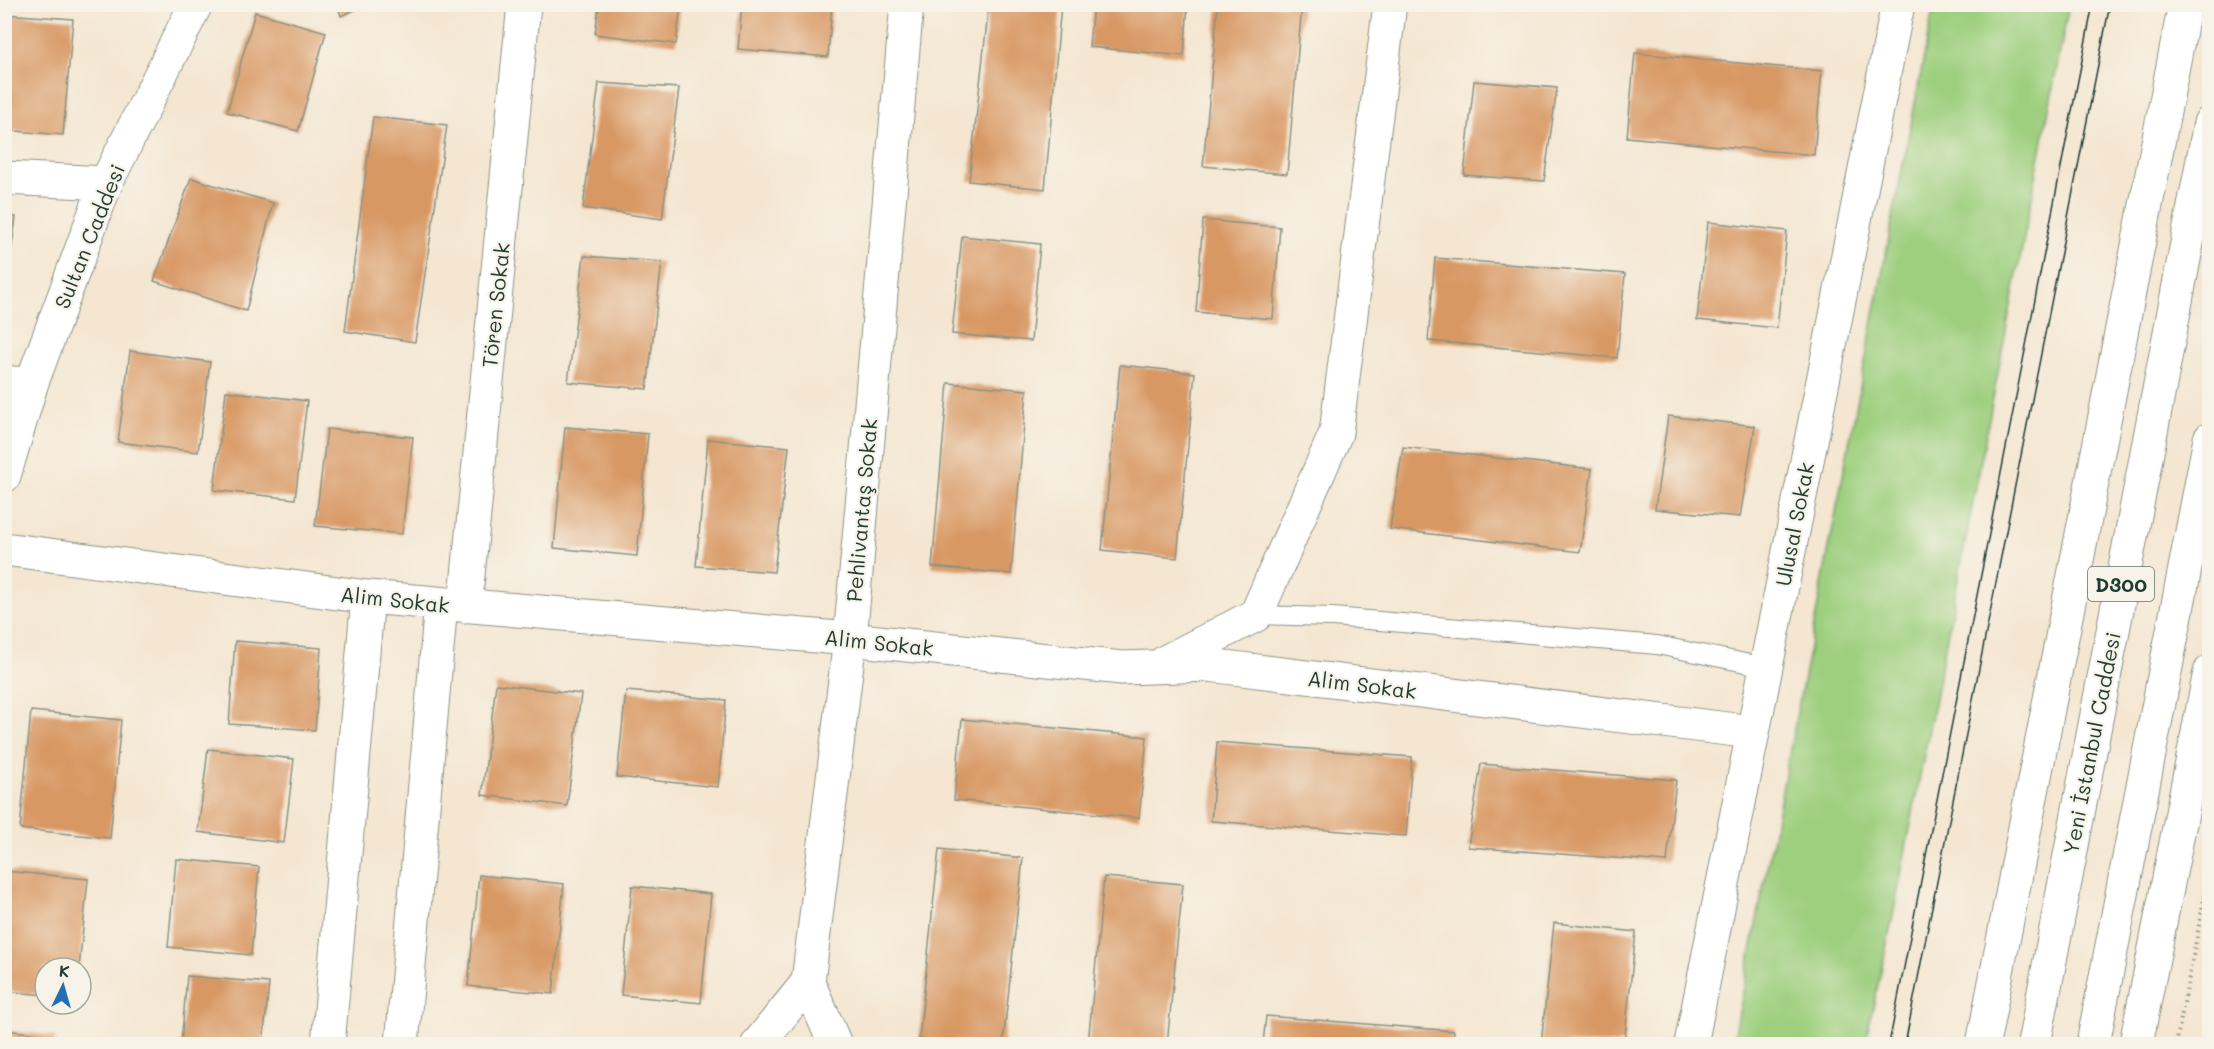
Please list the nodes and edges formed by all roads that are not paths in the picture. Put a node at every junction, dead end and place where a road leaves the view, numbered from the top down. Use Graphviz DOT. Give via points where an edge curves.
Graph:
graph roads {
  1 [pos="524,4"];
  2 [pos="907,4"];
  3 [pos="1390,4"];
  4 [pos="1898,4"];
  5 [pos="2185,4"];
  6 [pos="188,5"];
  7 [pos="2210,123"];
  8 [pos="4,178"];
  9 [pos="106,183"];
  10 [pos="18,384"];
  11 [pos="2210,439"];
  12 [pos="4,476"];
  13 [pos="4,549"];
  14 [pos="368,597"];
  15 [pos="453,605"];
  16 [pos="1256,615"];
  17 [pos="850,639"];
  18 [pos="1157,667"];
  19 [pos="1765,667"];
  20 [pos="2210,672"];
  21 [pos="1752,732"];
  22 [pos="808,982"];
  23 [pos="328,1044"];
  24 [pos="402,1044"];
  25 [pos="758,1044"];
  26 [pos="834,1044"];
  27 [pos="1691,1044"];
  28 [pos="1983,1044"];
  29 [pos="2034,1044"];
  30 [pos="2093,1044"];
  31 [pos="2136,1044"];
  1 -- 15 [label="main road, Tören Sokak"];
  2 -- 17 [label="main road, Pehlivantaş Sokak"];
  3 -- 16 [label="main road" via="1336,433"];
  4 -- 19 [label="main road, Ulusal Sokak"];
  5 -- 28 [label="main road"];
  6 -- 9 [label="main road, Sultan Caddesi"];
  7 -- 29 [label="main road, Yeni İstanbul Caddesi / D300"];
  8 -- 9 [label="main road"];
  9 -- 10 [label="main road, Sultan Caddesi"];
  10 -- 12 [label="main road, Sultan Caddesi"];
  11 -- 30 [label="main road, D300"];
  13 -- 14 [label="main road, Alim Sokak"];
  14 -- 15 [label="main road, Alim Sokak"];
  14 -- 23 [label="main road"];
  15 -- 17 [label="main road, Alim Sokak"];
  15 -- 24 [label="main road, Tören Sokak"];
  16 -- 18 [label="main road"];
  16 -- 19 [label="lane" via="1333,617 1657,645"];
  17 -- 18 [label="main road, Alim Sokak" via="1122,668"];
  17 -- 22 [label="main road, Pehlivantaş Sokak"];
  18 -- 21 [label="main road, Alim Sokak" via="1209,665"];
  19 -- 21 [label="main road, Ulusal Sokak"];
  20 -- 31 [label="main road"];
  21 -- 27 [label="main road, Ulusal Sokak"];
  22 -- 25 [label="main road"];
  22 -- 26 [label="main road, Pehlivantaş Sokak"];
}
